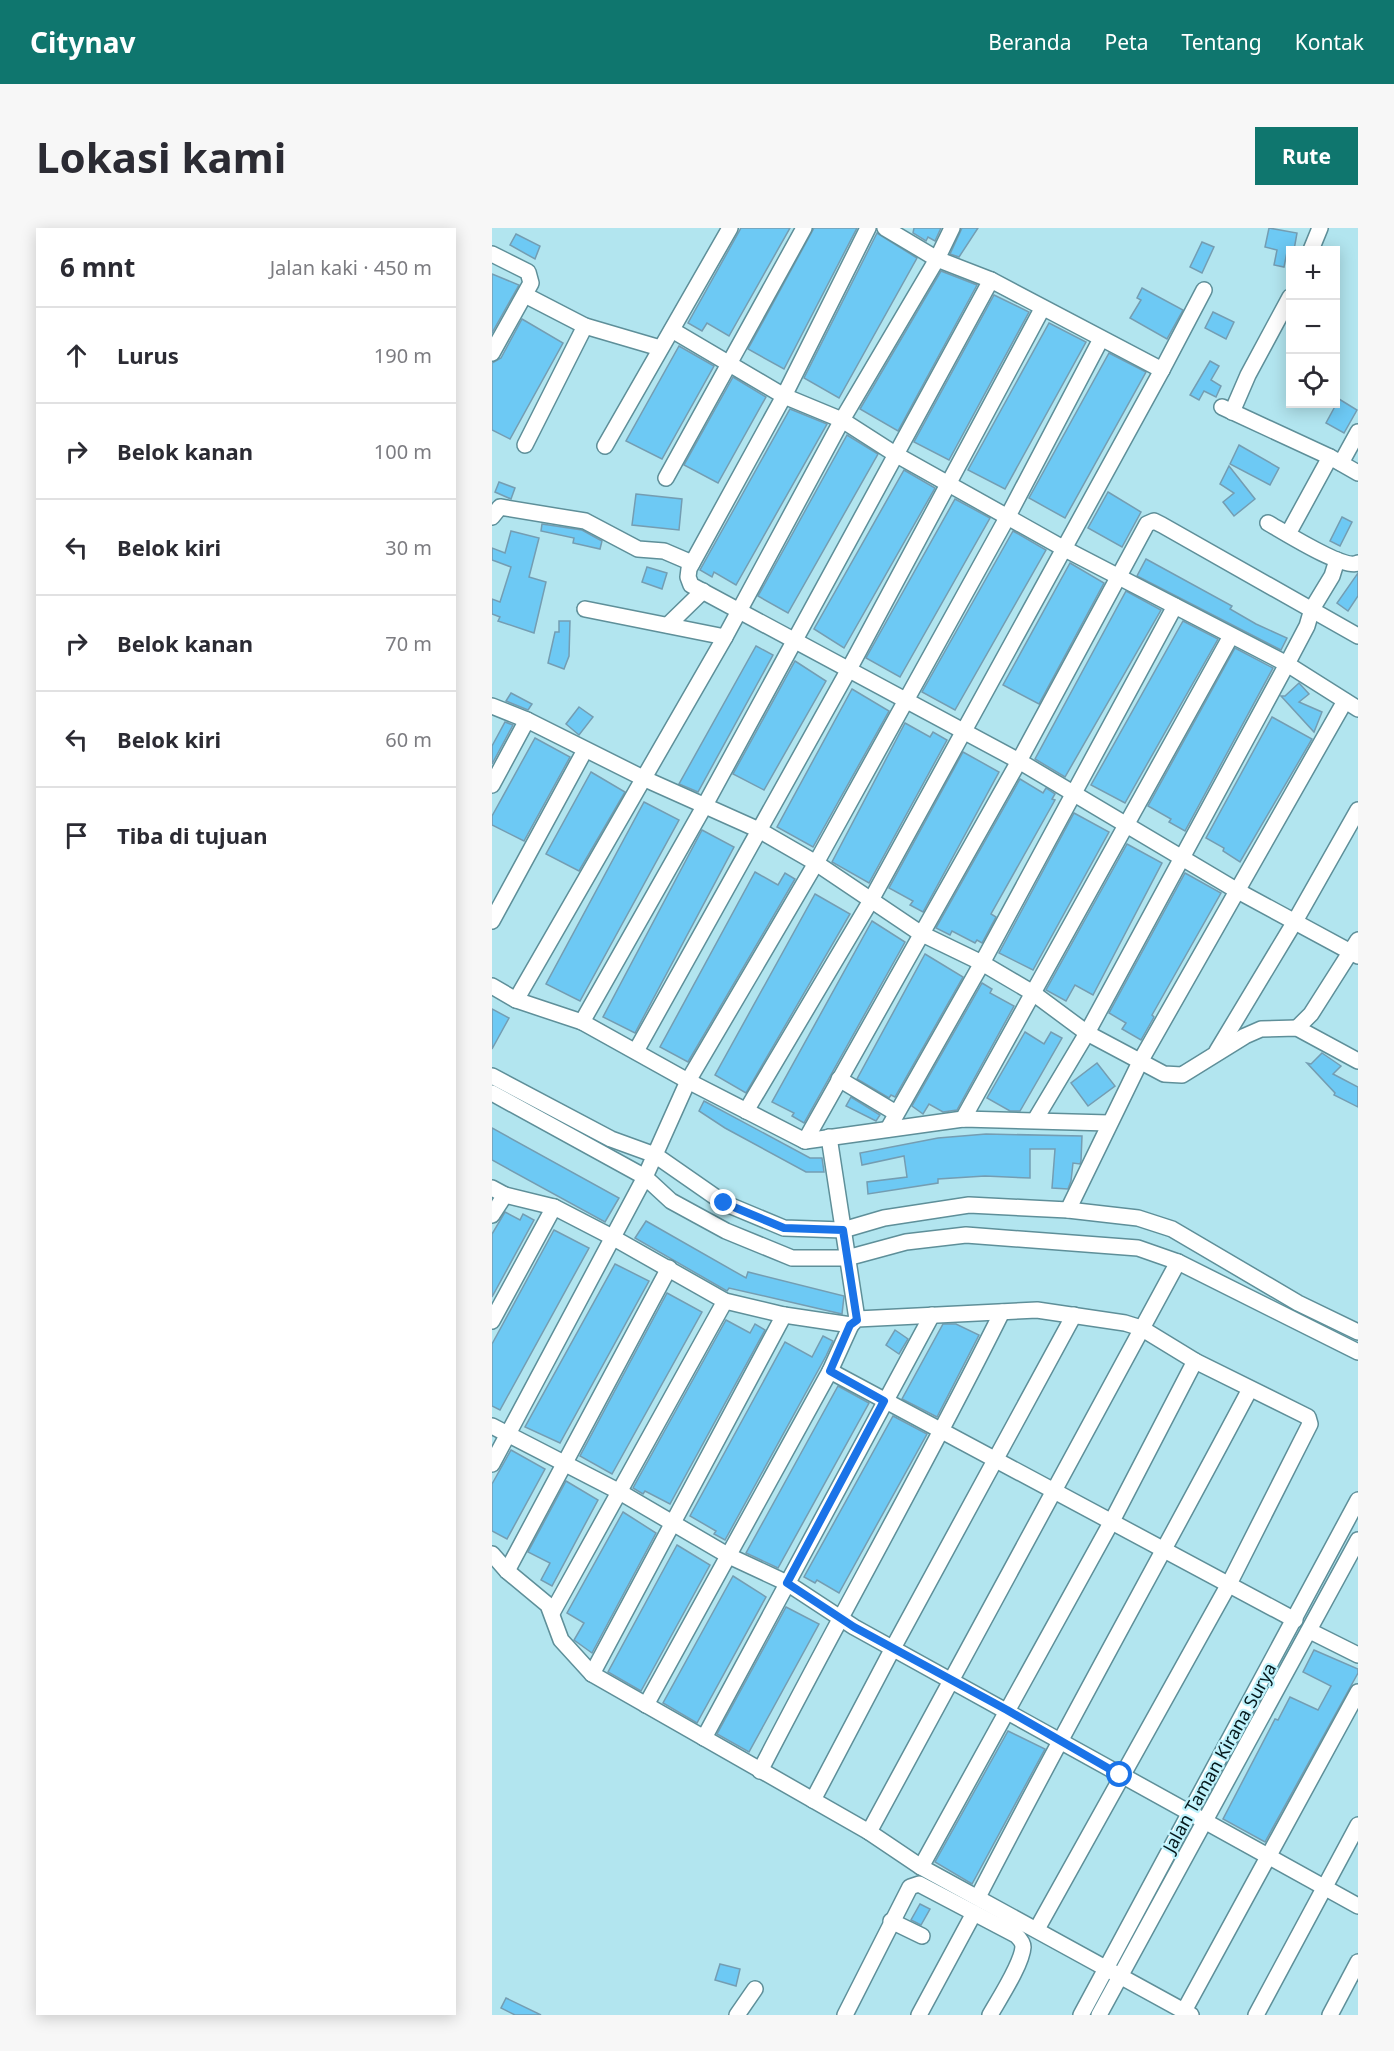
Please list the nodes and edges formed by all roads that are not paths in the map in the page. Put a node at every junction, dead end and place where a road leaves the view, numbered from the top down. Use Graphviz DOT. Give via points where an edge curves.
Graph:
graph roads {
  1 [pos="730,228"];
  2 [pos="804,228"];
  3 [pos="868,228"];
  4 [pos="885,228"];
  5 [pos="952,228"];
  6 [pos="1320,228"];
  7 [pos="1313,246"];
  8 [pos="492,254"];
  9 [pos="937,259"];
  10 [pos="991,280"];
  11 [pos="1204,290"];
  12 [pos="525,295"];
  13 [pos="1288,300"];
  14 [pos="1042,309"];
  15 [pos="585,326"];
  16 [pos="672,330"];
  17 [pos="1101,339"];
  18 [pos="660,348"];
  19 [pos="492,353"];
  20 [pos="731,364"];
  21 [pos="1162,370"];
  22 [pos="784,396"];
  23 [pos="842,420"];
  24 [pos="1358,432"];
  25 [pos="525,445"];
  26 [pos="605,446"];
  27 [pos="895,454"];
  28 [pos="1335,460"];
  29 [pos="1358,473"];
  30 [pos="666,478"];
  31 [pos="949,482"];
  32 [pos="1008,516"];
  33 [pos="492,517"];
  34 [pos="1268,523"];
  35 [pos="1288,534"];
  36 [pos="1063,549"];
  37 [pos="1337,560"];
  38 [pos="692,563"];
  39 [pos="1358,563"];
  40 [pos="1119,576"];
  41 [pos="703,591"];
  42 [pos="1176,606"];
  43 [pos="585,609"];
  44 [pos="1312,609"];
  45 [pos="740,612"];
  46 [pos="668,625"];
  47 [pos="1231,636"];
  48 [pos="1358,636"];
  49 [pos="725,637"];
  50 [pos="794,639"];
  51 [pos="1287,664"];
  52 [pos="848,671"];
  53 [pos="907,700"];
  54 [pos="1351,705"];
  55 [pos="492,706"];
  56 [pos="527,720"];
  57 [pos="963,731"];
  58 [pos="585,750"];
  59 [pos="1019,761"];
  60 [pos="645,779"];
  61 [pos="492,785"];
  62 [pos="1074,795"];
  63 [pos="705,805"];
  64 [pos="1358,810"];
  65 [pos="1126,824"];
  66 [pos="759,830"];
  67 [pos="1182,856"];
  68 [pos="816,863"];
  69 [pos="1236,890"];
  70 [pos="870,902"];
  71 [pos="492,921"];
  72 [pos="1294,923"];
  73 [pos="920,933"];
  74 [pos="1356,950"];
  75 [pos="982,963"];
  76 [pos="492,986"];
  77 [pos="1033,993"];
  78 [pos="516,1000"];
  79 [pos="582,1022"];
  80 [pos="1297,1028"];
  81 [pos="1087,1033"];
  82 [pos="636,1051"];
  83 [pos="1215,1054"];
  84 [pos="1141,1060"];
  85 [pos="1358,1061"];
  86 [pos="492,1076"];
  87 [pos="839,1079"];
  88 [pos="688,1081"];
  89 [pos="492,1093"];
  90 [pos="746,1111"];
  91 [pos="896,1113"];
  92 [pos="963,1119"];
  93 [pos="1035,1120"];
  94 [pos="1109,1123"];
  95 [pos="888,1129"];
  96 [pos="829,1137"];
  97 [pos="805,1141"];
  98 [pos="655,1155"];
  99 [pos="645,1177"];
  100 [pos="498,1191"];
  101 [pos="554,1207"];
  102 [pos="1068,1210"];
  103 [pos="492,1215"];
  104 [pos="843,1230"];
  105 [pos="612,1237"];
  106 [pos="847,1258"];
  107 [pos="1178,1262"];
  108 [pos="669,1268"];
  109 [pos="725,1301"];
  110 [pos="1002,1312"];
  111 [pos="932,1314"];
  112 [pos="784,1315"];
  113 [pos="1074,1315"];
  114 [pos="492,1321"];
  115 [pos="854,1322"];
  116 [pos="1141,1328"];
  117 [pos="1358,1332"];
  118 [pos="1358,1352"];
  119 [pos="1195,1361"];
  120 [pos="830,1371"];
  121 [pos="1250,1389"];
  122 [pos="884,1401"];
  123 [pos="492,1426"];
  124 [pos="942,1432"];
  125 [pos="507,1434"];
  126 [pos="995,1459"];
  127 [pos="564,1462"];
  128 [pos="492,1464"];
  129 [pos="1054,1489"];
  130 [pos="618,1491"];
  131 [pos="1358,1500"];
  132 [pos="1112,1521"];
  133 [pos="671,1522"];
  134 [pos="1358,1540"];
  135 [pos="1165,1550"];
  136 [pos="492,1554"];
  137 [pos="729,1556"];
  138 [pos="507,1571"];
  139 [pos="787,1583"];
  140 [pos="1228,1584"];
  141 [pos="552,1613"];
  142 [pos="839,1618"];
  143 [pos="1295,1620"];
  144 [pos="1311,1631"];
  145 [pos="892,1648"];
  146 [pos="1358,1655"];
  147 [pos="592,1674"];
  148 [pos="951,1679"];
  149 [pos="1358,1692"];
  150 [pos="646,1705"];
  151 [pos="1007,1710"];
  152 [pos="704,1738"];
  153 [pos="1059,1741"];
  154 [pos="760,1771"];
  155 [pos="1120,1775"];
  156 [pos="813,1800"];
  157 [pos="1189,1813"];
  158 [pos="1206,1822"];
  159 [pos="1358,1824"];
  160 [pos="869,1832"];
  161 [pos="1269,1858"];
  162 [pos="921,1867"];
  163 [pos="1324,1887"];
  164 [pos="978,1897"];
  165 [pos="1358,1906"];
  166 [pos="974,1913"];
  167 [pos="891,1921"];
  168 [pos="1037,1929"];
  169 [pos="922,1936"];
  170 [pos="1358,1962"];
  171 [pos="1107,1967"];
  172 [pos="1121,1975"];
  173 [pos="755,1989"];
  174 [pos="1188,2013"];
  175 [pos="737,2015"];
  176 [pos="845,2015"];
  177 [pos="918,2015"];
  178 [pos="990,2015"];
  179 [pos="1081,2015"];
  180 [pos="1099,2015"];
  181 [pos="1256,2015"];
  182 [pos="1330,2015"];
  1 -- 16 [label="street"];
  2 -- 20 [label="street"];
  3 -- 22 [label="street"];
  4 -- 9 [label="street"];
  5 -- 9 [label="street"];
  6 -- 7 [label="street"];
  8 -- 12 [label="street" via="528,272 531,283"];
  9 -- 10 [label="street"];
  9 -- 23 [label="street"];
  10 -- 14 [label="street"];
  10 -- 27 [label="street"];
  11 -- 21 [label="street"];
  12 -- 15 [label="street"];
  12 -- 19 [label="street"];
  13 -- 28 [label="street" via="1227,409"];
  14 -- 17 [label="street"];
  14 -- 31 [label="street"];
  15 -- 18 [label="street"];
  15 -- 25 [label="street"];
  16 -- 18 [label="street"];
  16 -- 20 [label="street"];
  17 -- 21 [label="street"];
  17 -- 32 [label="street"];
  18 -- 26 [label="street"];
  20 -- 22 [label="street"];
  20 -- 30 [label="street"];
  21 -- 36 [label="street"];
  22 -- 23 [label="street"];
  22 -- 38 [label="street"];
  23 -- 27 [label="street"];
  23 -- 45 [label="street"];
  24 -- 28 [label="street"];
  27 -- 31 [label="street"];
  27 -- 50 [label="street"];
  28 -- 29 [label="street"];
  28 -- 35 [label="street"];
  31 -- 32 [label="street"];
  31 -- 52 [label="street"];
  32 -- 36 [label="street"];
  32 -- 53 [label="street"];
  33 -- 38 [label="street" via="500,507 585,521 638,549 664,551"];
  34 -- 35 [label="street"];
  35 -- 37 [label="street"];
  36 -- 40 [label="street"];
  36 -- 57 [label="street"];
  37 -- 39 [label="street" via="1349,565"];
  37 -- 44 [label="street"];
  38 -- 41 [label="street" via="688,577 691,585"];
  40 -- 42 [label="street"];
  40 -- 44 [label="street" via="1147,524 1154,521"];
  40 -- 59 [label="street"];
  41 -- 45 [label="street"];
  41 -- 46 [label="street"];
  42 -- 47 [label="street"];
  42 -- 62 [label="street"];
  43 -- 46 [label="street"];
  44 -- 48 [label="street"];
  44 -- 51 [label="street"];
  45 -- 49 [label="street"];
  45 -- 50 [label="street"];
  46 -- 49 [label="street"];
  47 -- 51 [label="street"];
  47 -- 65 [label="street"];
  49 -- 60 [label="street"];
  50 -- 52 [label="street"];
  50 -- 63 [label="street"];
  51 -- 54 [label="street"];
  51 -- 67 [label="street"];
  52 -- 53 [label="street"];
  52 -- 66 [label="street"];
  53 -- 57 [label="street"];
  53 -- 68 [label="street"];
  54 -- 69 [label="street"];
  55 -- 56 [label="street"];
  56 -- 58 [label="street"];
  56 -- 61 [label="street"];
  57 -- 59 [label="street"];
  57 -- 70 [label="street"];
  58 -- 60 [label="street"];
  58 -- 71 [label="street"];
  59 -- 62 [label="street"];
  59 -- 73 [label="street"];
  60 -- 63 [label="street"];
  60 -- 78 [label="street"];
  62 -- 65 [label="street"];
  62 -- 75 [label="street"];
  63 -- 66 [label="street"];
  63 -- 79 [label="street"];
  64 -- 72 [label="street"];
  65 -- 67 [label="street"];
  65 -- 77 [label="street"];
  66 -- 68 [label="street"];
  66 -- 82 [label="street"];
  67 -- 69 [label="street"];
  67 -- 81 [label="street"];
  68 -- 70 [label="street"];
  68 -- 88 [label="street"];
  69 -- 72 [label="street"];
  69 -- 84 [label="street"];
  70 -- 73 [label="street"];
  70 -- 90 [label="street"];
  72 -- 74 [label="street"];
  72 -- 83 [label="street"];
  73 -- 75 [label="street"];
  73 -- 87 [label="street"];
  74 -- 80 [label="street"];
  75 -- 77 [label="street"];
  75 -- 91 [label="street"];
  76 -- 78 [label="street"];
  77 -- 81 [label="street"];
  77 -- 92 [label="street"];
  78 -- 79 [label="street"];
  79 -- 82 [label="street"];
  80 -- 83 [label="street" via="1262,1029"];
  80 -- 85 [label="street"];
  81 -- 84 [label="street"];
  81 -- 93 [label="street"];
  82 -- 88 [label="street"];
  83 -- 84 [label="street" via="1173,1077"];
  84 -- 94 [label="street"];
  86 -- 98 [label="street" via="611,1139"];
  87 -- 91 [label="street"];
  87 -- 97 [label="street"];
  88 -- 90 [label="street"];
  88 -- 98 [label="street"];
  89 -- 99 [label="street"];
  90 -- 97 [label="street"];
  91 -- 95 [label="street"];
  92 -- 93 [label="street"];
  92 -- 95 [label="street"];
  93 -- 94 [label="street"];
  94 -- 102 [label="street"];
  95 -- 96 [label="street"];
  96 -- 97 [label="street"];
  96 -- 104 [label="street"];
  98 -- 99 [label="street"];
  98 -- 104 [label="street" via="724,1203 784,1228"];
  99 -- 105 [label="street"];
  99 -- 106 [label="street" via="671,1201 726,1231 792,1258"];
  100 -- 101 [label="street"];
  100 -- 103 [label="street"];
  101 -- 105 [label="street"];
  101 -- 114 [label="street"];
  102 -- 104 [label="street" via="969,1205 884,1218"];
  102 -- 117 [label="street" via="1138,1218 1172,1229 1298,1303"];
  104 -- 106 [label="street"];
  105 -- 108 [label="street"];
  105 -- 125 [label="street"];
  106 -- 107 [label="street" via="906,1242 966,1235 1138,1248"];
  106 -- 115 [label="street"];
  107 -- 116 [label="street"];
  107 -- 118 [label="street"];
  108 -- 109 [label="street"];
  108 -- 127 [label="street"];
  109 -- 112 [label="street"];
  109 -- 130 [label="street"];
  110 -- 111 [label="street"];
  110 -- 113 [label="street" via="1037,1310"];
  110 -- 124 [label="street"];
  111 -- 115 [label="street"];
  111 -- 122 [label="street"];
  112 -- 115 [label="street"];
  112 -- 133 [label="street"];
  113 -- 116 [label="street"];
  113 -- 126 [label="street"];
  115 -- 120 [label="street"];
  116 -- 119 [label="street"];
  116 -- 129 [label="street"];
  119 -- 121 [label="street"];
  119 -- 132 [label="street"];
  120 -- 122 [label="street"];
  120 -- 137 [label="street"];
  121 -- 135 [label="street"];
  121 -- 140 [label="street" via="1310,1421"];
  122 -- 124 [label="street"];
  122 -- 139 [label="street"];
  123 -- 125 [label="street"];
  124 -- 126 [label="street"];
  124 -- 142 [label="street"];
  125 -- 127 [label="street"];
  125 -- 128 [label="street"];
  126 -- 129 [label="street"];
  126 -- 145 [label="street"];
  127 -- 130 [label="street"];
  127 -- 138 [label="street"];
  129 -- 132 [label="street"];
  129 -- 148 [label="street"];
  130 -- 133 [label="street"];
  130 -- 141 [label="street"];
  131 -- 143 [label="street, Jalan Taman Kirana Surya"];
  132 -- 135 [label="street"];
  132 -- 151 [label="street"];
  133 -- 137 [label="street"];
  133 -- 147 [label="street"];
  134 -- 144 [label="street, Jalan Taman Kirana Surya"];
  135 -- 140 [label="street"];
  135 -- 153 [label="street"];
  136 -- 138 [label="street"];
  137 -- 139 [label="street"];
  137 -- 150 [label="street"];
  138 -- 141 [label="street" via="532,1589"];
  139 -- 142 [label="street"];
  139 -- 152 [label="street"];
  140 -- 143 [label="street"];
  140 -- 155 [label="street"];
  141 -- 147 [label="street" via="561,1640"];
  142 -- 145 [label="street"];
  142 -- 154 [label="street"];
  143 -- 157 [label="street, Jalan Taman Kirana Surya"];
  144 -- 146 [label="street"];
  144 -- 158 [label="street, Jalan Taman Kirana Surya"];
  145 -- 148 [label="street"];
  145 -- 156 [label="street"];
  147 -- 150 [label="street"];
  148 -- 151 [label="street"];
  148 -- 160 [label="street"];
  149 -- 161 [label="street"];
  150 -- 152 [label="street"];
  151 -- 153 [label="street"];
  151 -- 162 [label="street"];
  152 -- 154 [label="street"];
  153 -- 155 [label="street"];
  153 -- 164 [label="street"];
  154 -- 156 [label="street"];
  155 -- 157 [label="street"];
  155 -- 168 [label="street"];
  156 -- 160 [label="street"];
  157 -- 158 [label="street"];
  157 -- 171 [label="street, Jalan Taman Kirana Surya"];
  158 -- 161 [label="street"];
  158 -- 172 [label="street, Jalan Taman Kirana Surya"];
  159 -- 163 [label="street"];
  160 -- 162 [label="street"];
  161 -- 163 [label="street"];
  161 -- 174 [label="street"];
  162 -- 164 [label="street"];
  163 -- 165 [label="street"];
  163 -- 181 [label="street"];
  164 -- 168 [label="street"];
  166 -- 167 [label="street" via="919,1884 910,1887"];
  166 -- 177 [label="street"];
  166 -- 178 [label="street" via="1016,1935 1023,1948"];
  167 -- 169 [label="street"];
  167 -- 176 [label="street"];
  168 -- 171 [label="street"];
  170 -- 182 [label="street"];
  171 -- 172 [label="street"];
  171 -- 179 [label="street, Jalan Taman Kirana Surya"];
  172 -- 174 [label="street"];
  172 -- 180 [label="street, Jalan Taman Kirana Surya"];
  173 -- 175 [label="street"];
}
